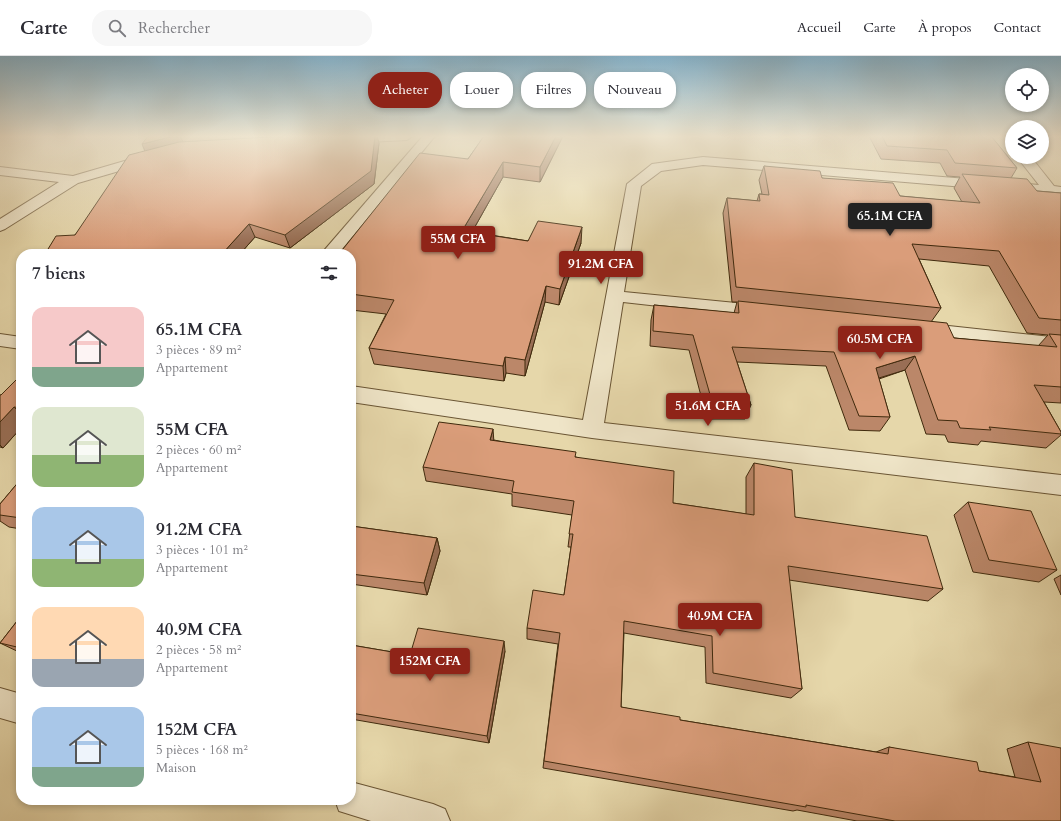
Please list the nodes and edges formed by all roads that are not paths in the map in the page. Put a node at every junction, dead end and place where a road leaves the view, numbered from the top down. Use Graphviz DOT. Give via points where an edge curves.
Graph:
graph roads {
  1 [pos="6,172"];
  2 [pos="102,172"];
  3 [pos="399,172"];
  4 [pos="651,172"];
  5 [pos="834,172"];
  6 [pos="1038,172"];
  7 [pos="73,180"];
  8 [pos="1056,190"];
  9 [pos="0,226"];
  10 [pos="333,249"];
  11 [pos="614,296"];
  12 [pos="787,314"];
  13 [pos="904,327"];
  14 [pos="0,340"];
  15 [pos="16,342"];
  16 [pos="1061,344"];
  17 [pos="356,395"];
  18 [pos="592,430"];
  19 [pos="1061,485"];
  20 [pos="0,703"];
  21 [pos="16,708"];
  22 [pos="356,800"];
  23 [pos="433,821"];
  1 -- 7 [label="street"];
  2 -- 7 [label="street"];
  3 -- 10 [label="street"];
  4 -- 11 [label="street" via="634,184"];
  5 -- 8 [label="street"];
  6 -- 8 [label="street"];
  7 -- 9 [label="street"];
  11 -- 12 [label="street"];
  11 -- 18 [label="street"];
  13 -- 16 [label="street"];
  14 -- 15 [label="street"];
  17 -- 18 [label="street"];
  18 -- 19 [label="street"];
  20 -- 21 [label="street"];
  22 -- 23 [label="street"];
}
